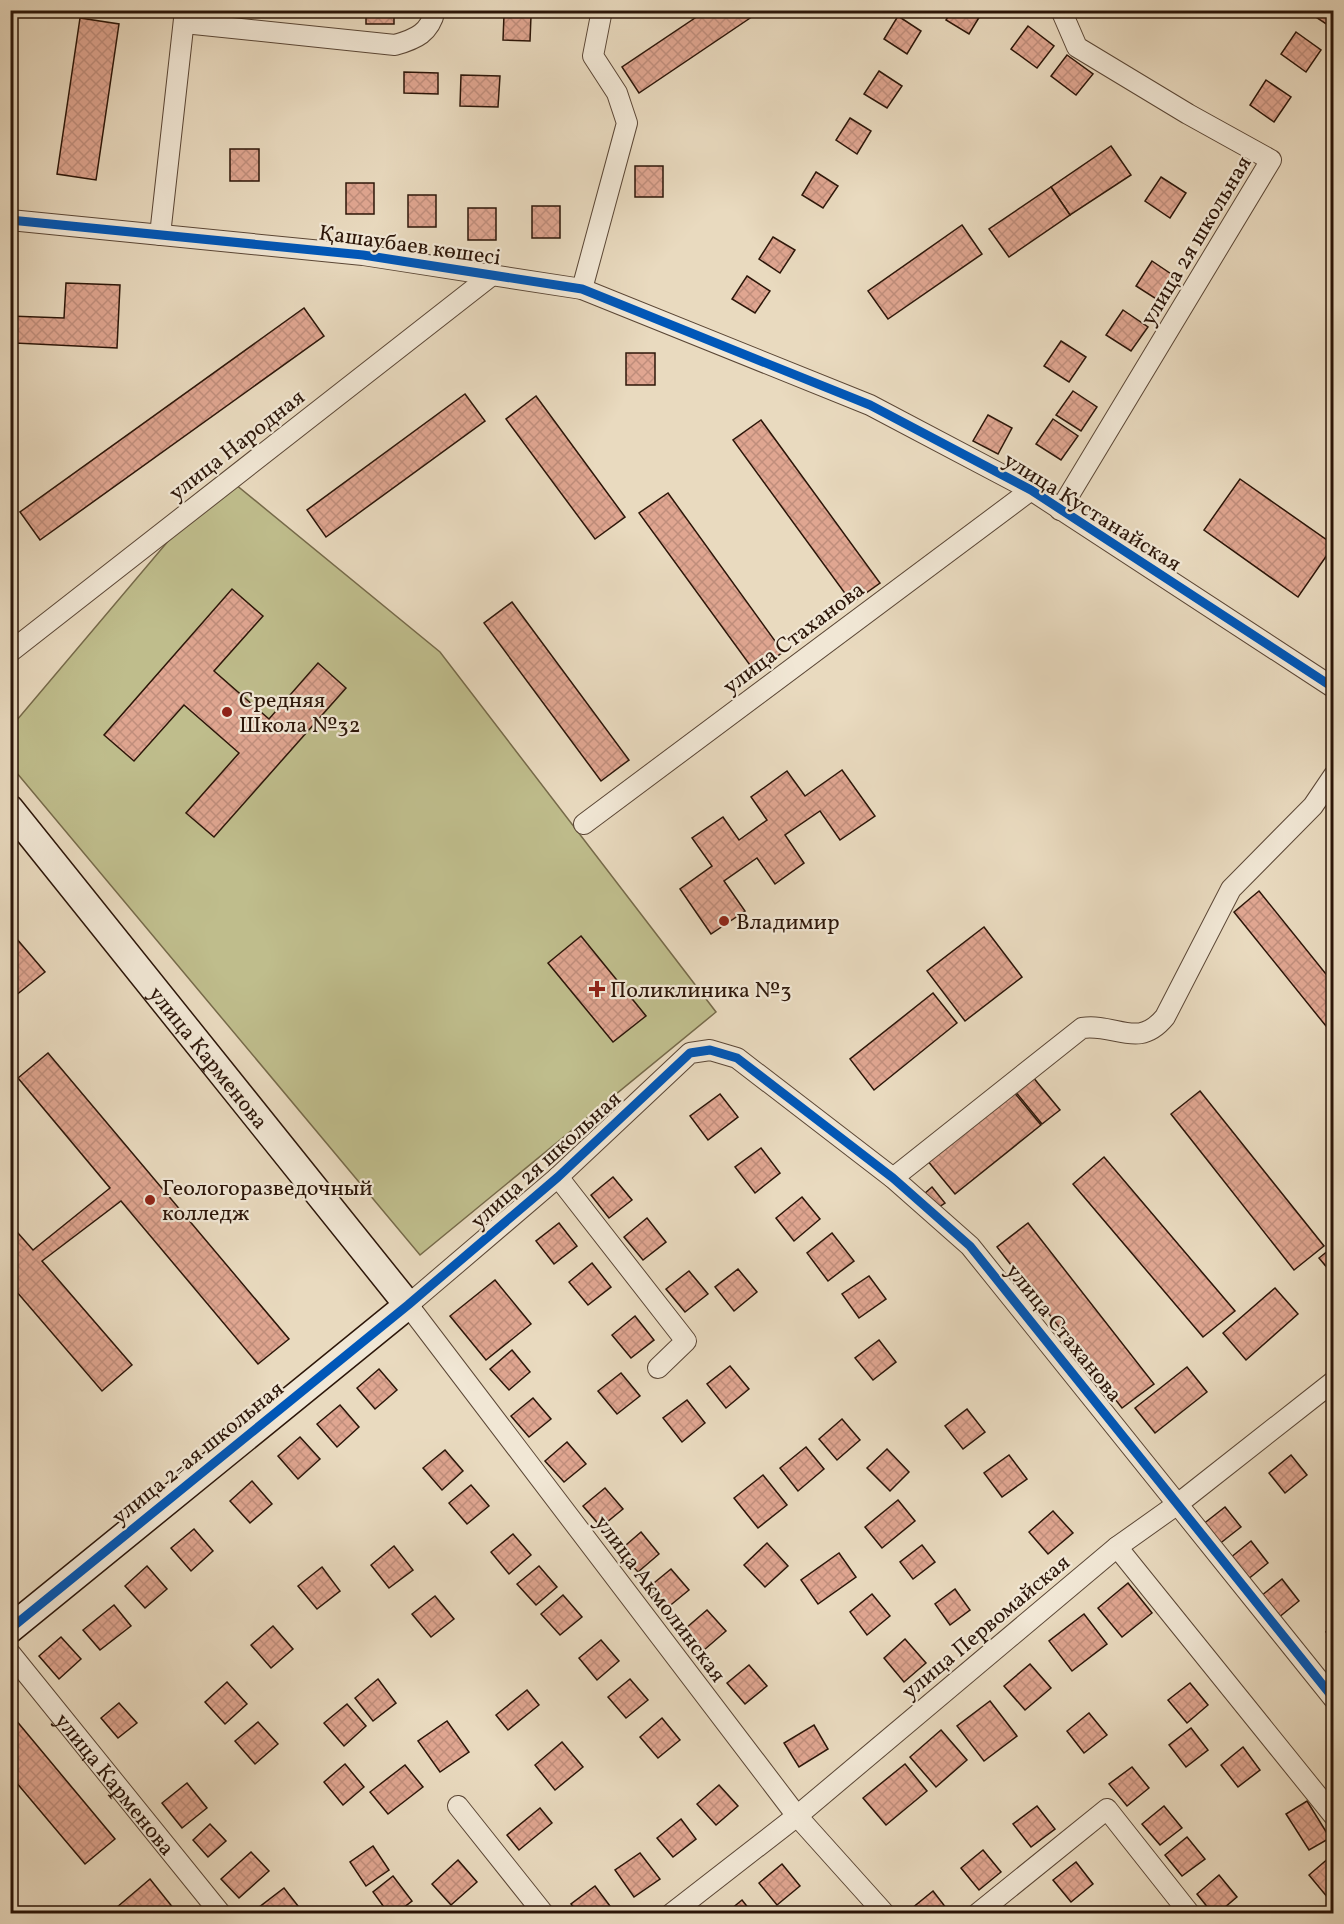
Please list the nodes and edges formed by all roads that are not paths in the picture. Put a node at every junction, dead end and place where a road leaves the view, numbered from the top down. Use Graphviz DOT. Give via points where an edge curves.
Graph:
graph roads {
  1 [pos="435,10"];
  2 [pos="602,10"];
  3 [pos="1061,10"];
  4 [pos="185,17"];
  5 [pos="10,220"];
  6 [pos="160,235"];
  7 [pos="492,275"];
  8 [pos="582,289"];
  9 [pos="788,373"];
  10 [pos="1031,490"];
  11 [pos="1060,510"];
  12 [pos="10,652"];
  13 [pos="1334,688"];
  14 [pos="1334,775"];
  15 [pos="10,810"];
  16 [pos="584,824"];
  17 [pos="710,1050"];
  18 [pos="558,1177"];
  19 [pos="893,1178"];
  20 [pos="408,1305"];
  21 [pos="658,1368"];
  22 [pos="1334,1381"];
  23 [pos="1179,1503"];
  24 [pos="1117,1546"];
  25 [pos="10,1629"];
  26 [pos="10,1653"];
  27 [pos="1334,1699"];
  28 [pos="458,1806"];
  29 [pos="797,1816"];
  30 [pos="1334,1816"];
  31 [pos="221,1914"];
  32 [pos="544,1914"];
  33 [pos="671,1914"];
  34 [pos="885,1914"];
  35 [pos="977,1914"];
  36 [pos="1190,1914"];
  1 -- 4 [label="street" via="432,22 417,39 395,45"];
  2 -- 8 [label="street" via="593,56 617,93 627,123"];
  3 -- 11 [label="street, улица 2я школьная" via="1077,47 1271,160"];
  4 -- 6 [label="street"];
  5 -- 6 [label="street, Қашаубаев көшесі"];
  6 -- 7 [label="street, Қашаубаев көшесі" via="363,255"];
  7 -- 8 [label="street, Қашаубаев көшесі"];
  7 -- 12 [label="street, улица Народная"];
  8 -- 9 [label="street, Қашаубаев көшесі"];
  9 -- 10 [label="street, улица Кустанайская" via="870,405"];
  10 -- 11 [label="street, улица Кустанайская"];
  10 -- 16 [label="street, улица Стаханова"];
  11 -- 13 [label="street, улица Кустанайская"];
  14 -- 19 [label="street" via="1313,806 1231,889 1165,1017 1154,1030 1144,1034 1095,1026 1082,1028"];
  15 -- 20 [label="street, улица Карменова"];
  17 -- 18 [label="street, улица 2я школьная" via="690,1053"];
  17 -- 19 [label="street, улица Стаханова" via="737,1058"];
  18 -- 20 [label="street, улица 2я школьная"];
  18 -- 21 [label="street" via="686,1341"];
  19 -- 23 [label="street, улица Стаханова" via="970,1246"];
  20 -- 25 [label="street, улица 2-ая школьная"];
  20 -- 29 [label="street, улица Акмолинская"];
  22 -- 23 [label="street, улица Первомайская"];
  23 -- 24 [label="street, улица Первомайская"];
  23 -- 27 [label="street, улица Стаханова"];
  24 -- 29 [label="street, улица Первомайская"];
  24 -- 30 [label="street"];
  26 -- 31 [label="street, улица Карменова"];
  28 -- 32 [label="street"];
  29 -- 33 [label="street, улица Первомайская"];
  29 -- 34 [label="street, улица Акмолинская"];
  35 -- 36 [label="street" via="1107,1809"];
}
